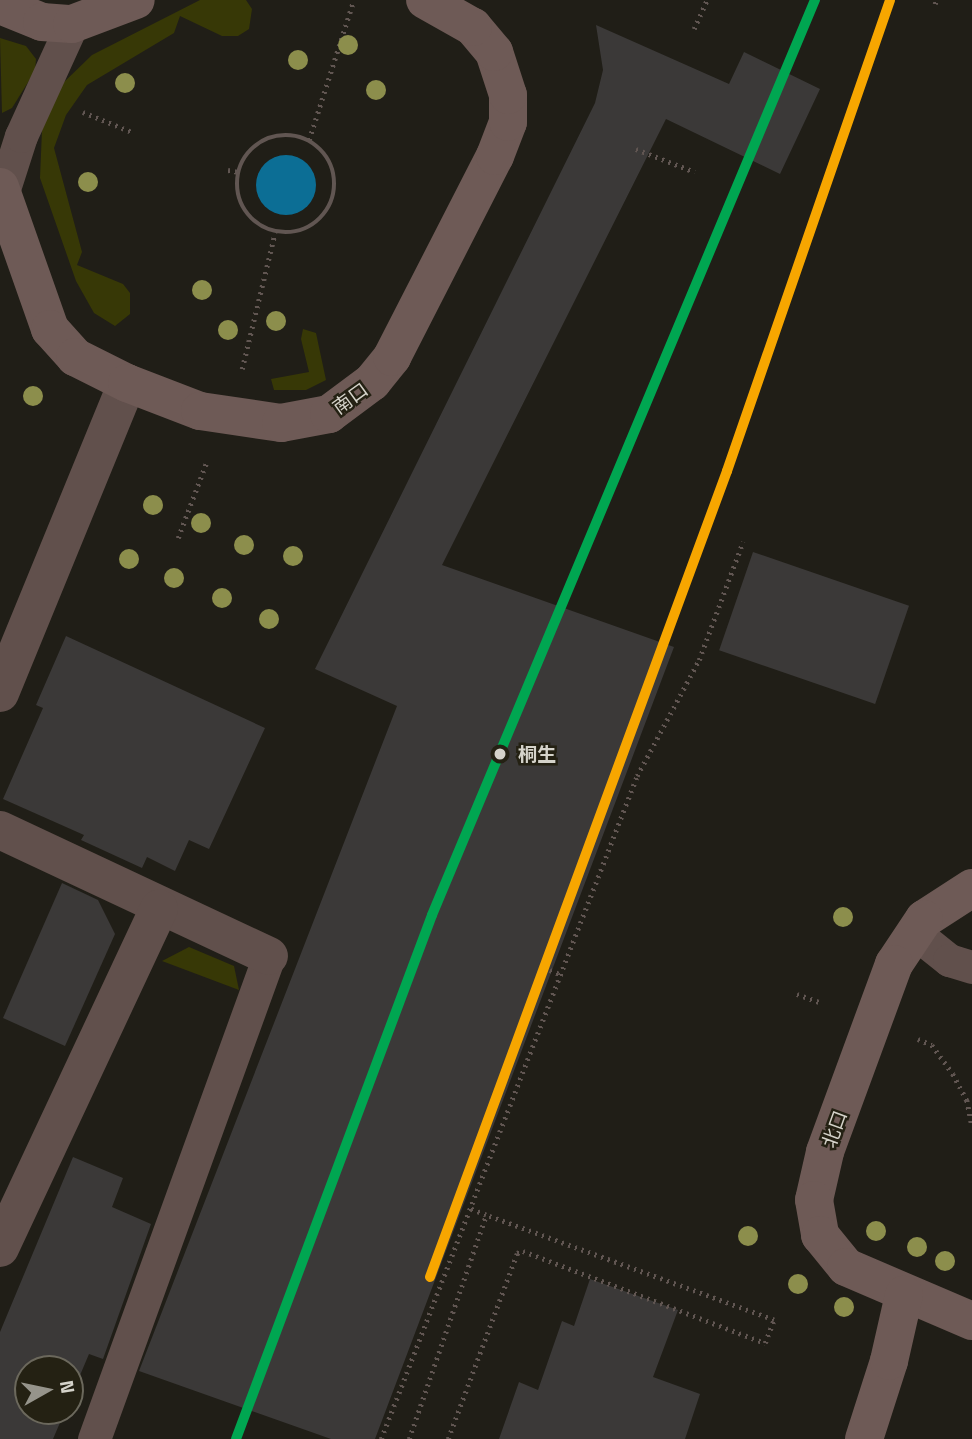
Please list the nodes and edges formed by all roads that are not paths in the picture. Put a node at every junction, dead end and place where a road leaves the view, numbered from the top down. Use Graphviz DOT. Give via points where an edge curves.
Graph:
graph roads {
  1 [pos="136,0"];
  2 [pos="425,0"];
  3 [pos="0,5"];
  4 [pos="72,24"];
  5 [pos="1,190"];
  6 [pos="127,383"];
  7 [pos="0,693"];
  8 [pos="0,830"];
  9 [pos="972,888"];
  10 [pos="159,908"];
  11 [pos="914,932"];
  12 [pos="269,956"];
  13 [pos="972,967"];
  14 [pos="0,1248"];
  15 [pos="904,1295"];
  16 [pos="972,1321"];
  17 [pos="94,1439"];
  18 [pos="864,1439"];
  1 -- 4 [label="street"];
  2 -- 6 [label="street, 南口 / 南口" via="473,27 494,52 508,95 508,122 426,295 386,365 372,382 328,414 281,423 200,411"];
  3 -- 4 [label="street" via="42,22"];
  4 -- 5 [label="lane"];
  5 -- 6 [label="street, 南口 / 南口" via="50,329 75,357"];
  6 -- 7 [label="street"];
  8 -- 10 [label="street"];
  9 -- 11 [label="street, 北口 / 北口" via="939,906"];
  10 -- 12 [label="street"];
  10 -- 14 [label="street"];
  11 -- 13 [label="lane" via="949,960"];
  11 -- 15 [label="street, 北口 / 北口" via="894,964 825,1153 814,1200 820,1235 846,1267"];
  12 -- 17 [label="lane"];
  15 -- 16 [label="street, 北口 / 北口"];
  15 -- 18 [label="street" via="890,1361"];
}
